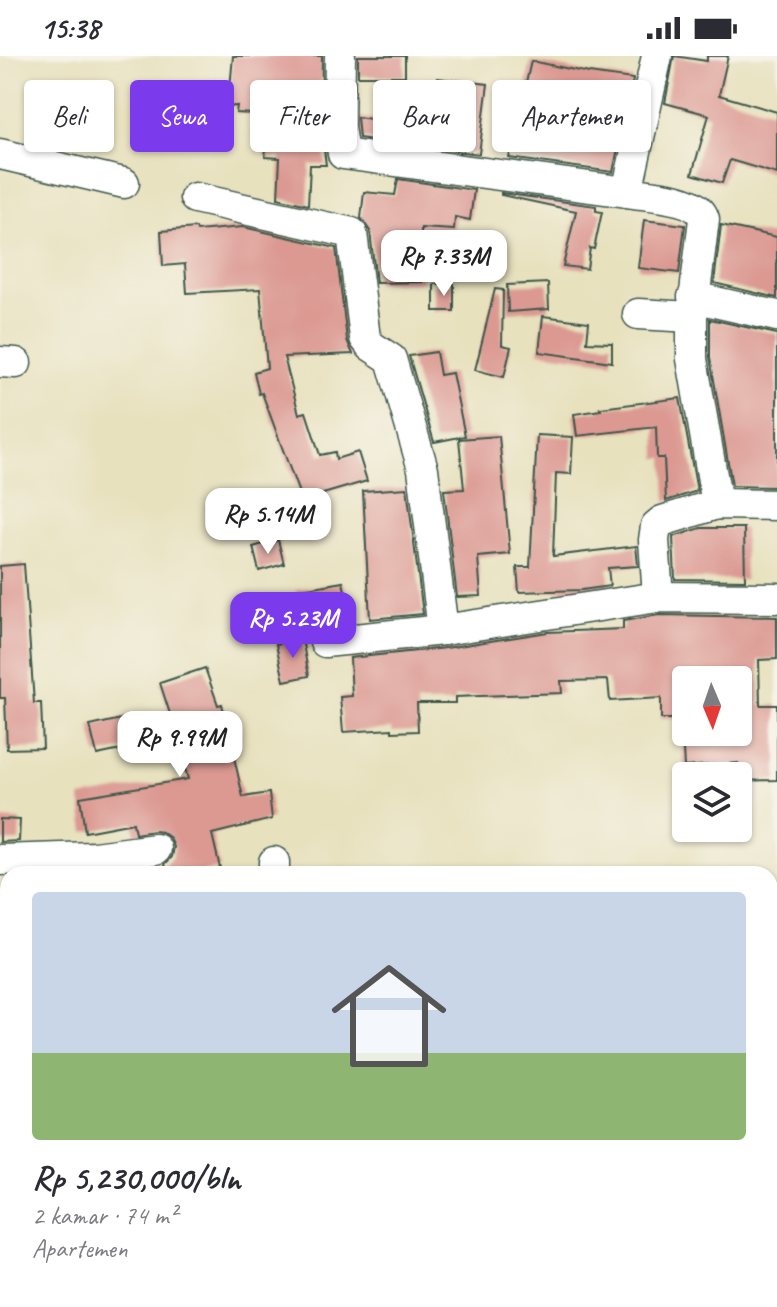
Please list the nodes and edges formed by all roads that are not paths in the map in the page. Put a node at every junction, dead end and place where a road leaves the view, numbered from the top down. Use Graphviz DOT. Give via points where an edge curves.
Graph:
graph roads {
  1 [pos="340,56"];
  2 [pos="657,56"];
  3 [pos="0,154"];
  4 [pos="124,183"];
  5 [pos="627,192"];
  6 [pos="195,198"];
  7 [pos="693,307"];
  8 [pos="638,314"];
  9 [pos="777,316"];
  10 [pos="717,504"];
  11 [pos="777,505"];
  12 [pos="658,597"];
  13 [pos="777,598"];
  14 [pos="443,630"];
  15 [pos="325,642"];
  16 [pos="156,849"];
  17 [pos="0,860"];
  1 -- 5 [label="street" via="343,154"];
  2 -- 5 [label="street"];
  3 -- 4 [label="street"];
  5 -- 7 [label="street" via="702,210"];
  6 -- 14 [label="street" via="352,233 365,338 391,359 423,469"];
  7 -- 8 [label="street"];
  7 -- 9 [label="street"];
  7 -- 10 [label="street" via="692,359"];
  10 -- 11 [label="street"];
  10 -- 12 [label="street" via="656,526"];
  12 -- 13 [label="street"];
  12 -- 14 [label="street"];
  14 -- 15 [label="street"];
  16 -- 17 [label="street"];
}
